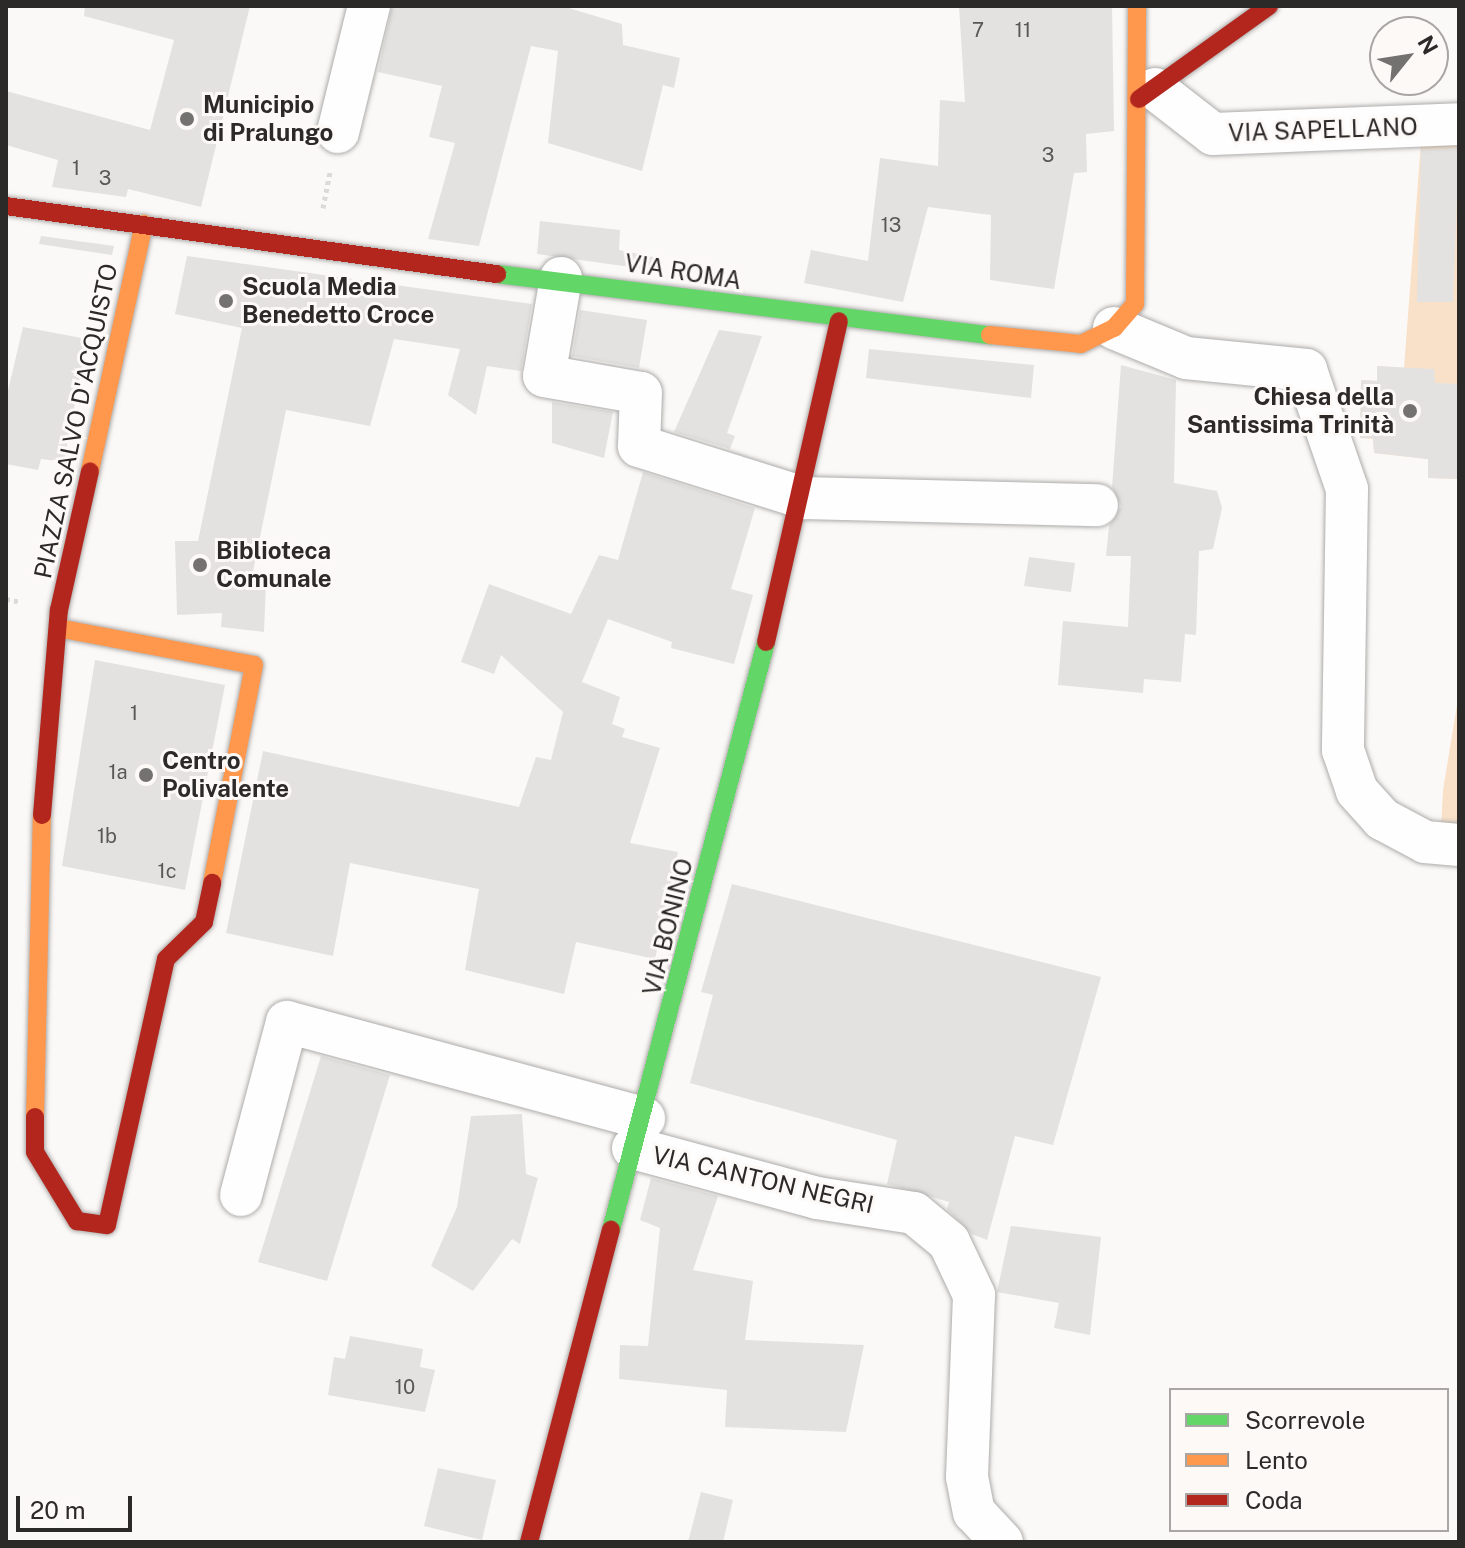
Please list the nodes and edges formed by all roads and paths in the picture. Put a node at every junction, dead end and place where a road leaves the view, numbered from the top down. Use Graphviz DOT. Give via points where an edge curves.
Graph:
graph roads {
  1 [pos="1137,6"];
  2 [pos="1269,6"];
  3 [pos="358,8"];
  4 [pos="1147,94"];
  5 [pos="1459,124"];
  6 [pos="338,132"];
  7 [pos="6,206"];
  8 [pos="144,224"];
  9 [pos="561,278"];
  10 [pos="839,321"];
  11 [pos="1114,328"];
  12 [pos="804,498"];
  13 [pos="1097,505"];
  14 [pos="58,628"];
  15 [pos="1459,845"];
  16 [pos="638,1133"];
  17 [pos="241,1195"];
  18 [pos="529,1542"];
  19 [pos="1002,1542"];
  1 -- 4 [label="street"];
  2 -- 4 [label="street"];
  3 -- 6 [label="street"];
  4 -- 5 [label="street, VIA SAPELLANO" via="1213,134"];
  4 -- 11 [label="street" via="1135,304"];
  7 -- 8 [label="street, VIA ROMA"];
  8 -- 9 [label="street, VIA ROMA"];
  8 -- 14 [label="street, PIAZZA SALVO D'ACQUISTO"];
  9 -- 10 [label="street, VIA ROMA"];
  9 -- 12 [label="street" via="544,376 641,393 639,446"];
  10 -- 11 [label="street, VIA ROMA" via="1044,346 1081,344"];
  10 -- 12 [label="street, VIA BONINO"];
  11 -- 15 [label="street" via="1186,358 1306,370 1347,489 1343,750 1357,791 1382,819 1425,842"];
  12 -- 13 [label="street"];
  12 -- 16 [label="street, VIA BONINO"];
  14 -- 14 [label="street, PIAZZA SALVO D'ACQUISTO" via="35,891 35,1152 77,1221 107,1225 166,959 204,922 254,665"];
  16 -- 17 [label="street, VIA CANTON NEGRI" via="287,1022"];
  16 -- 18 [label="street, VIA BONINO"];
  16 -- 19 [label="street, VIA CANTON NEGRI" via="817,1198 914,1213 949,1242 974,1295 967,1477 974,1512"];
}
